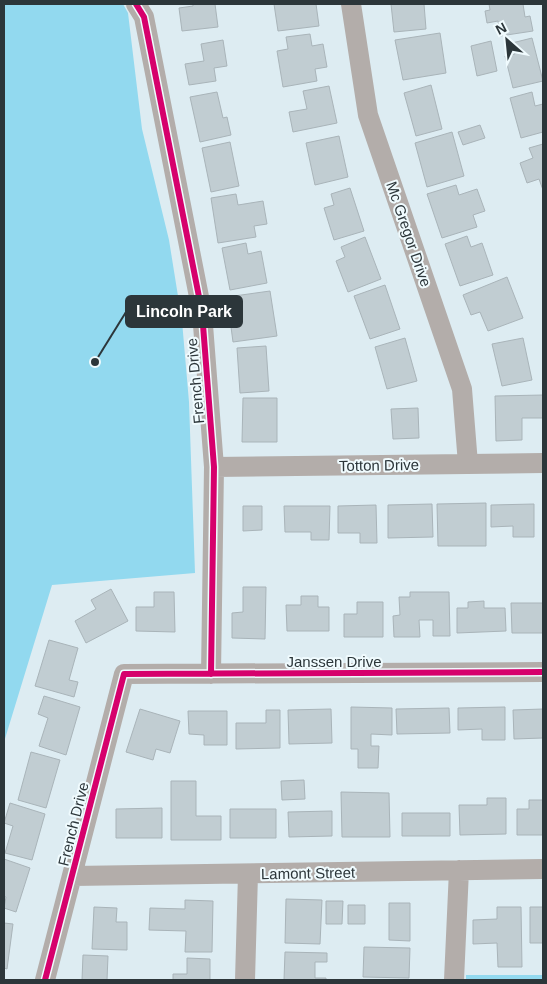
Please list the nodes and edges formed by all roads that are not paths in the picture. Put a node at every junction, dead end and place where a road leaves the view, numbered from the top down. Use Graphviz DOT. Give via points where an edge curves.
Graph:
graph roads {
  1 [pos="136,4"];
  2 [pos="351,4"];
  3 [pos="543,463"];
  4 [pos="468,464"];
  5 [pos="214,467"];
  6 [pos="543,672"];
  7 [pos="124,674"];
  8 [pos="211,674"];
  9 [pos="543,869"];
  10 [pos="459,870"];
  11 [pos="248,874"];
  12 [pos="73,876"];
  13 [pos="46,980"];
  14 [pos="245,980"];
  15 [pos="454,980"];
  1 -- 5 [label="street, French Drive" via="144,17 202,312"];
  2 -- 4 [label="street, Mc Gregor Drive" via="368,115 462,389"];
  3 -- 4 [label="street, Totton Drive"];
  4 -- 5 [label="street, Totton Drive"];
  5 -- 8 [label="street, French Drive"];
  6 -- 8 [label="street, Janssen Drive"];
  7 -- 8 [label="street, Janssen Drive"];
  7 -- 12 [label="street, French Drive"];
  9 -- 10 [label="street, Lamont Street"];
  10 -- 11 [label="street, Lamont Street"];
  10 -- 15 [label="street"];
  11 -- 12 [label="street, Lamont Street"];
  11 -- 14 [label="street"];
  12 -- 13 [label="street, French Drive"];
}
